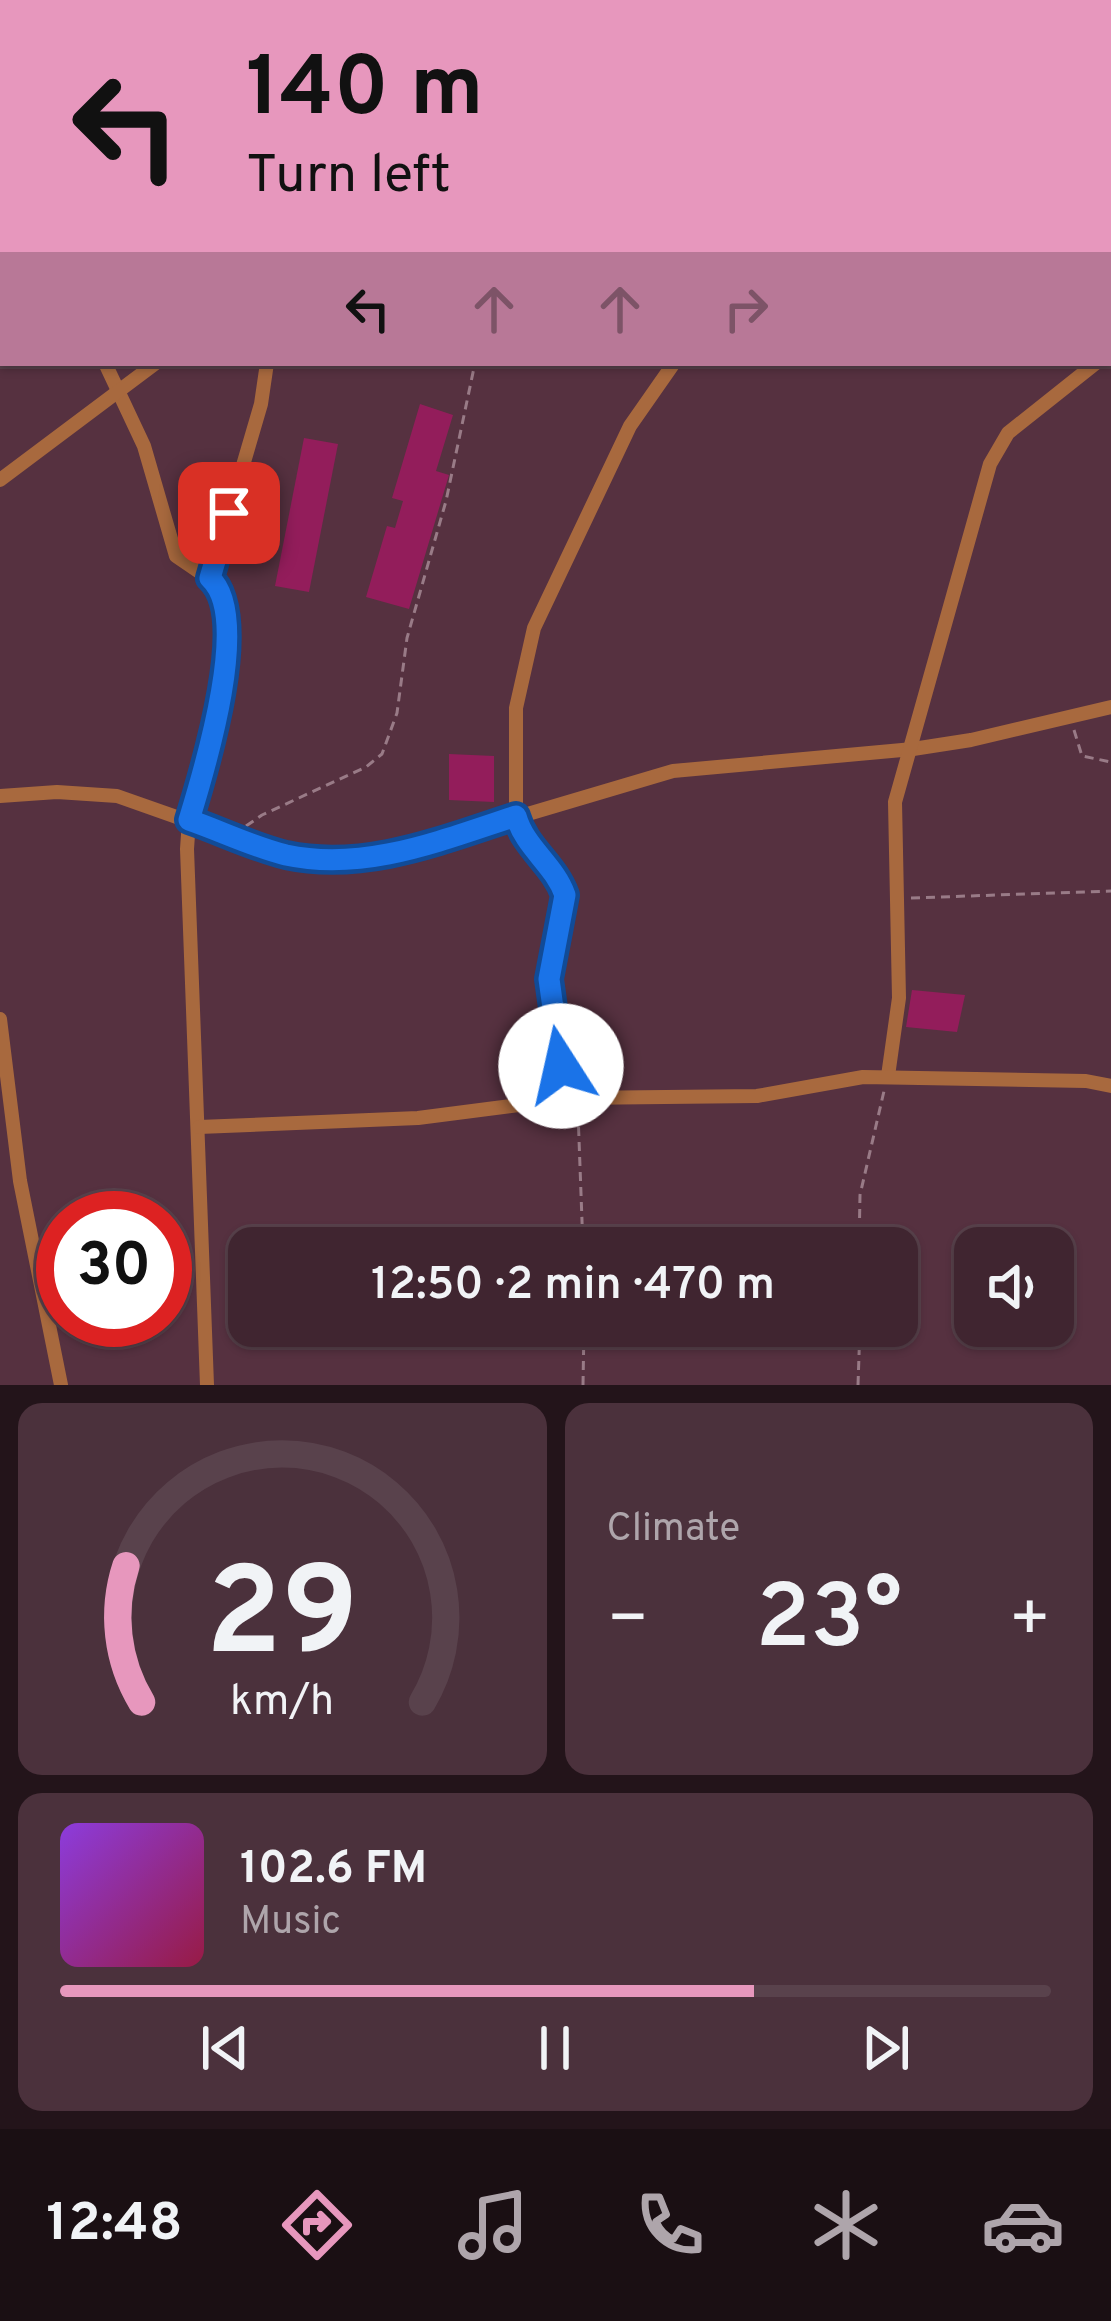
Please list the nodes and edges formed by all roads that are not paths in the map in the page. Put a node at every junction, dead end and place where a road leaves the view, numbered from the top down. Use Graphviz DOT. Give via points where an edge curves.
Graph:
graph roads {
  1 [pos="106,366"];
  2 [pos="152,366"];
  3 [pos="267,366"];
  4 [pos="672,366"];
  5 [pos="1092,366"];
  6 [pos="119,391"];
  7 [pos="0,479"];
  8 [pos="210,578"];
  9 [pos="1111,707"];
  10 [pos="913,749"];
  11 [pos="0,796"];
  12 [pos="516,816"];
  13 [pos="189,820"];
  14 [pos="0,1019"];
  15 [pos="888,1076"];
  16 [pos="1111,1086"];
  17 [pos="575,1098"];
  18 [pos="200,1127"];
  19 [pos="61,1385"];
  20 [pos="207,1385"];
  1 -- 6 [label="street"];
  2 -- 6 [label="street"];
  3 -- 8 [label="street"];
  4 -- 12 [label="street" via="630,427 534,628 516,708"];
  5 -- 10 [label="street" via="1008,433 994,454"];
  6 -- 7 [label="street"];
  6 -- 8 [label="street" via="176,556"];
  8 -- 13 [label="street" via="223,596 225,660"];
  9 -- 10 [label="street"];
  10 -- 12 [label="street" via="673,771"];
  10 -- 15 [label="street" via="894,812 899,998"];
  11 -- 13 [label="street" via="102,794"];
  12 -- 13 [label="street" via="350,860 288,855"];
  12 -- 17 [label="street" via="521,836 565,895 549,979 561,1066"];
  13 -- 18 [label="street"];
  14 -- 19 [label="street" via="20,1181"];
  15 -- 16 [label="street"];
  15 -- 17 [label="street" via="757,1096"];
  17 -- 18 [label="street" via="418,1118"];
  18 -- 20 [label="street"];
}
